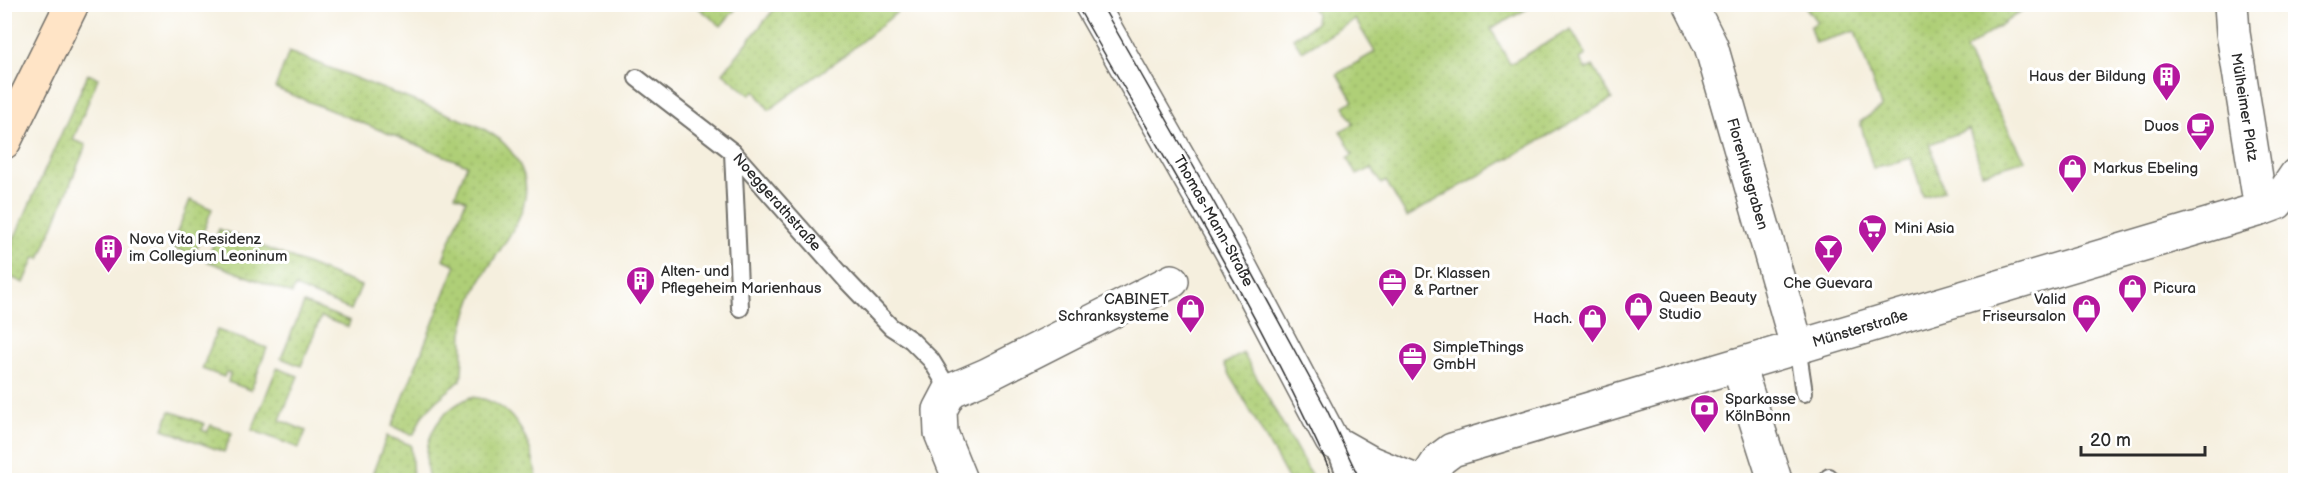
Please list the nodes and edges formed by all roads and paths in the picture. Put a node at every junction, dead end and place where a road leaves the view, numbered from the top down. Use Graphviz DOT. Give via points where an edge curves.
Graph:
graph roads {
  1 [pos="1091,4"];
  2 [pos="1690,4"];
  3 [pos="2231,4"];
  4 [pos="69,7"];
  5 [pos="638,78"];
  6 [pos="4,142"];
  7 [pos="733,152"];
  8 [pos="2295,175"];
  9 [pos="2261,209"];
  10 [pos="1172,281"];
  11 [pos="740,308"];
  12 [pos="1797,346"];
  13 [pos="1738,365"];
  14 [pos="950,391"];
  15 [pos="1803,393"];
  16 [pos="1332,441"];
  17 [pos="960,480"];
  18 [pos="1347,480"];
  19 [pos="1413,480"];
  20 [pos="1426,480"];
  21 [pos="1775,480"];
  1 -- 16 [label="street, Thomas-Mann-Straße" via="1231,250"];
  2 -- 12 [label="street, Florentiusgraben" via="1721,77"];
  3 -- 9 [label="street, Mülheimer Platz"];
  4 -- 6 [label="street"];
  5 -- 7 [label="lane, Noeggerathstraße"];
  7 -- 11 [label="lane"];
  7 -- 14 [label="lane, Noeggerathstraße" via="847,281 891,327 931,360"];
  8 -- 9 [label="street, Münsterstraße" via="2277,203"];
  9 -- 12 [label="street, Münsterstraße"];
  10 -- 14 [label="street"];
  12 -- 13 [label="street, Münsterstraße"];
  12 -- 15 [label="lane"];
  13 -- 20 [label="street, Münsterstraße" via="1452,450 1440,459"];
  13 -- 21 [label="street"];
  14 -- 17 [label="street" via="940,410 941,433"];
  16 -- 18 [label="lane, Thomas-Mann-Straße"];
  16 -- 19 [label="street"];
}
